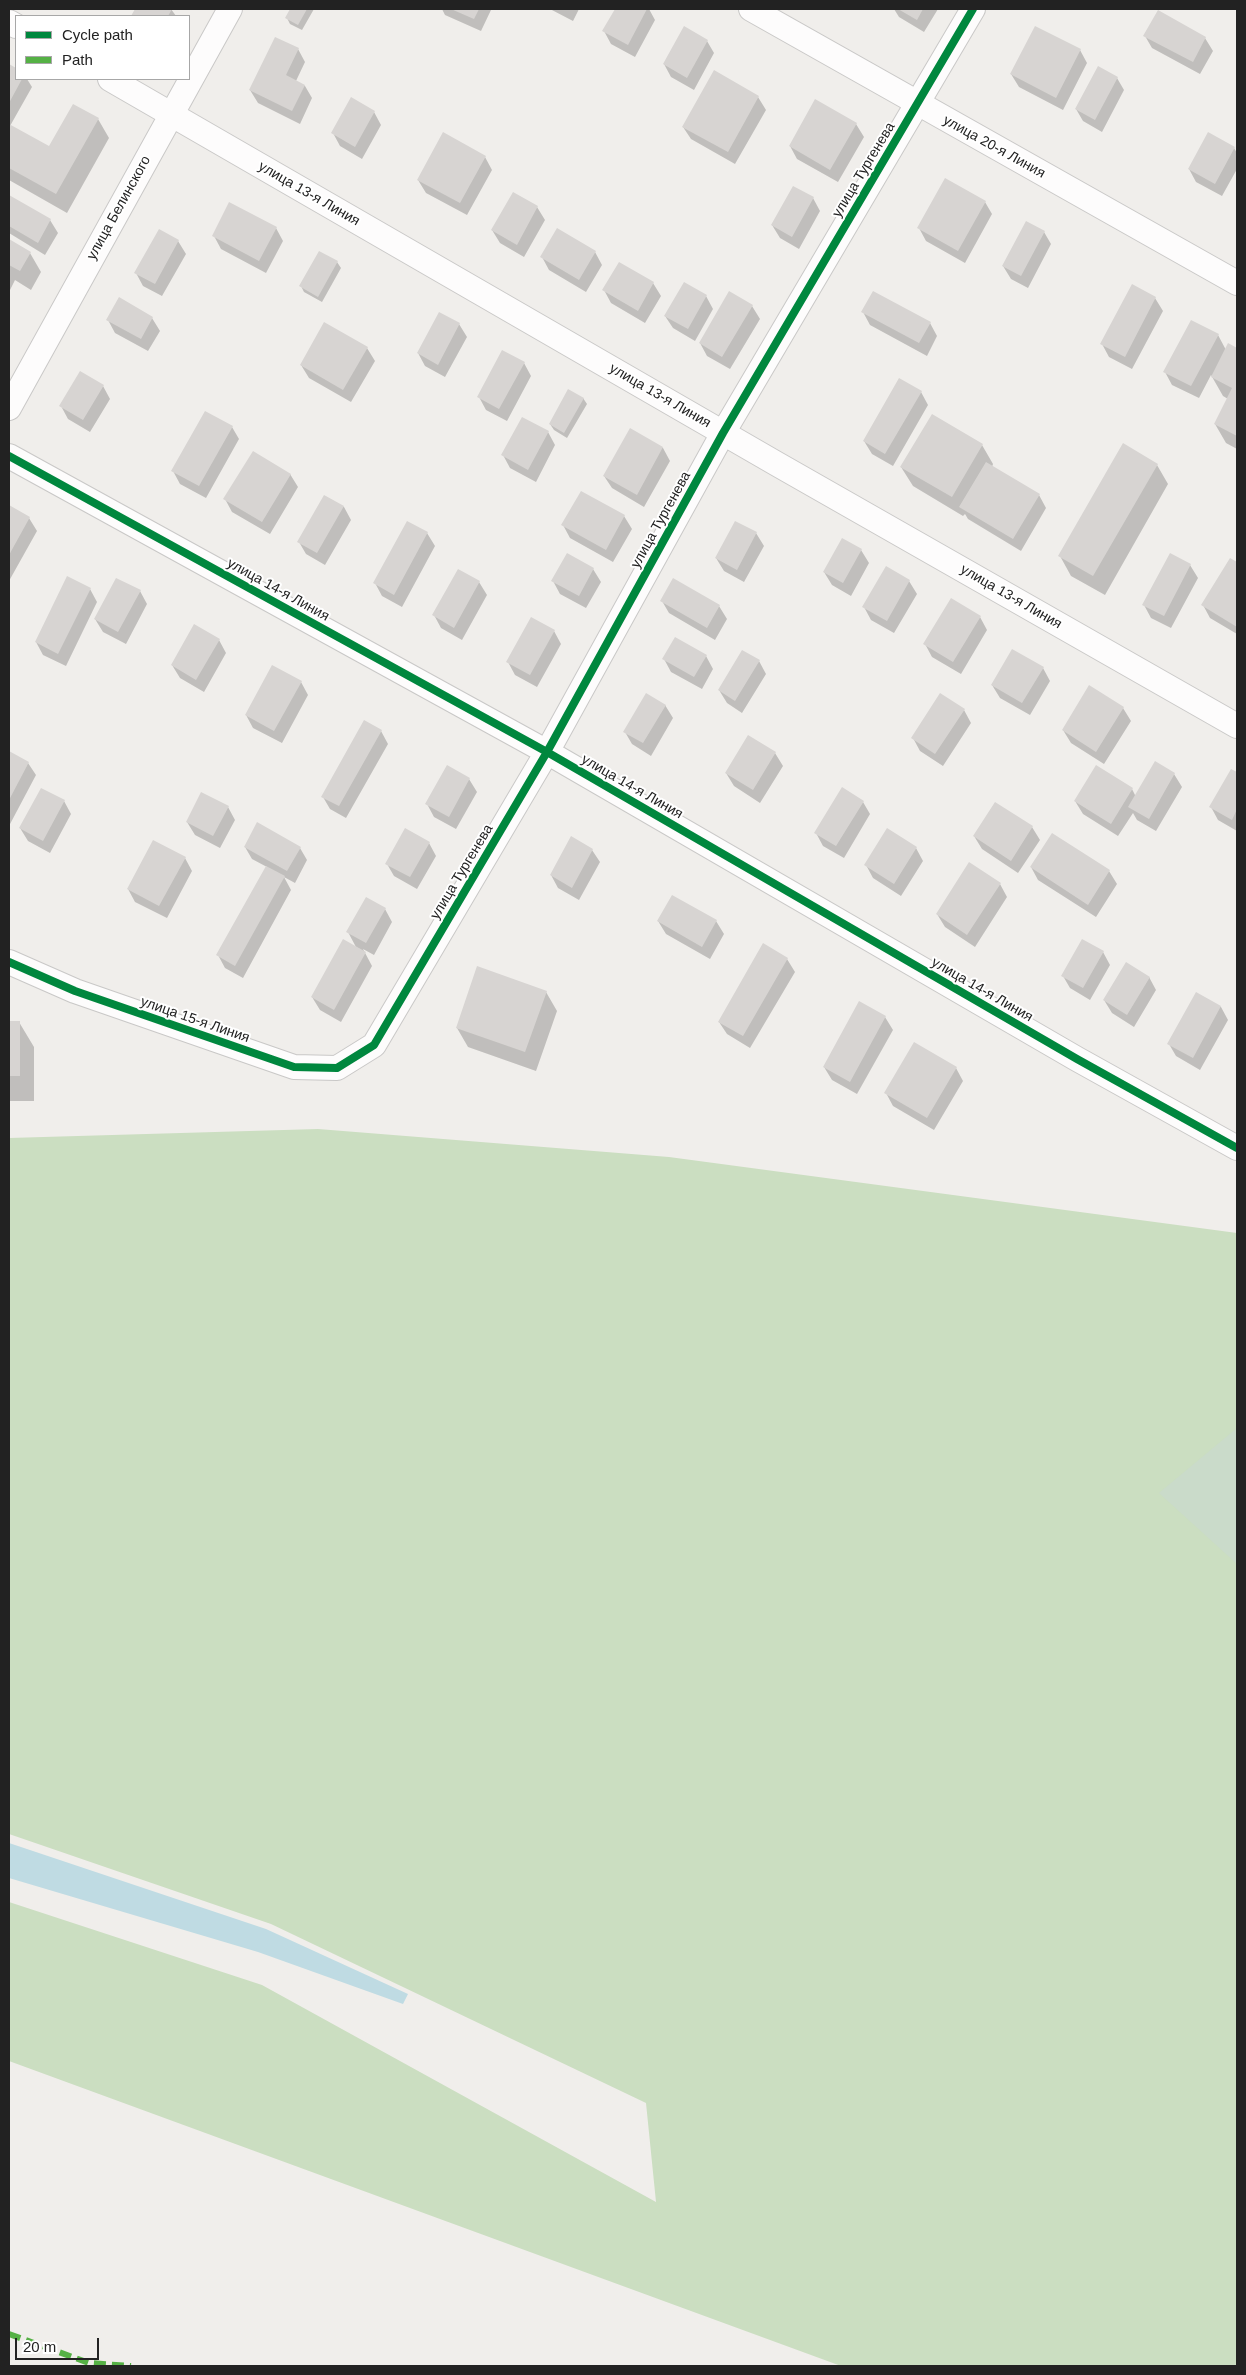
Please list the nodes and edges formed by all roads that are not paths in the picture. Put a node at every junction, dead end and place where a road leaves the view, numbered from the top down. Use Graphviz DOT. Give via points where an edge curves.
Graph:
graph roads {
  1 [pos="230,9"];
  2 [pos="751,9"];
  3 [pos="972,9"];
  4 [pos="112,80"];
  5 [pos="918,104"];
  6 [pos="171,114"];
  7 [pos="1237,283"];
  8 [pos="9,408"];
  9 [pos="723,433"];
  10 [pos="9,456"];
  11 [pos="1237,726"];
  12 [pos="547,752"];
  13 [pos="9,962"];
  14 [pos="374,1045"];
  15 [pos="1237,1148"];
  1 -- 6 [label="street, улица Белинского"];
  2 -- 5 [label="street, улица 20-я Линия"];
  3 -- 5 [label="street, улица Тургенева"];
  4 -- 6 [label="street, улица 13-я Линия"];
  5 -- 7 [label="street, улица 20-я Линия"];
  5 -- 9 [label="street, улица Тургенева"];
  6 -- 8 [label="street, улица Белинского"];
  6 -- 9 [label="street, улица 13-я Линия"];
  9 -- 11 [label="street, улица 13-я Линия"];
  9 -- 12 [label="street, улица Тургенева"];
  10 -- 12 [label="street, улица 14-я Линия"];
  12 -- 14 [label="street, улица Тургенева"];
  12 -- 15 [label="street, улица 14-я Линия"];
  13 -- 14 [label="street, улица 15-я Линия" via="74,991 294,1068 337,1068"];
}
